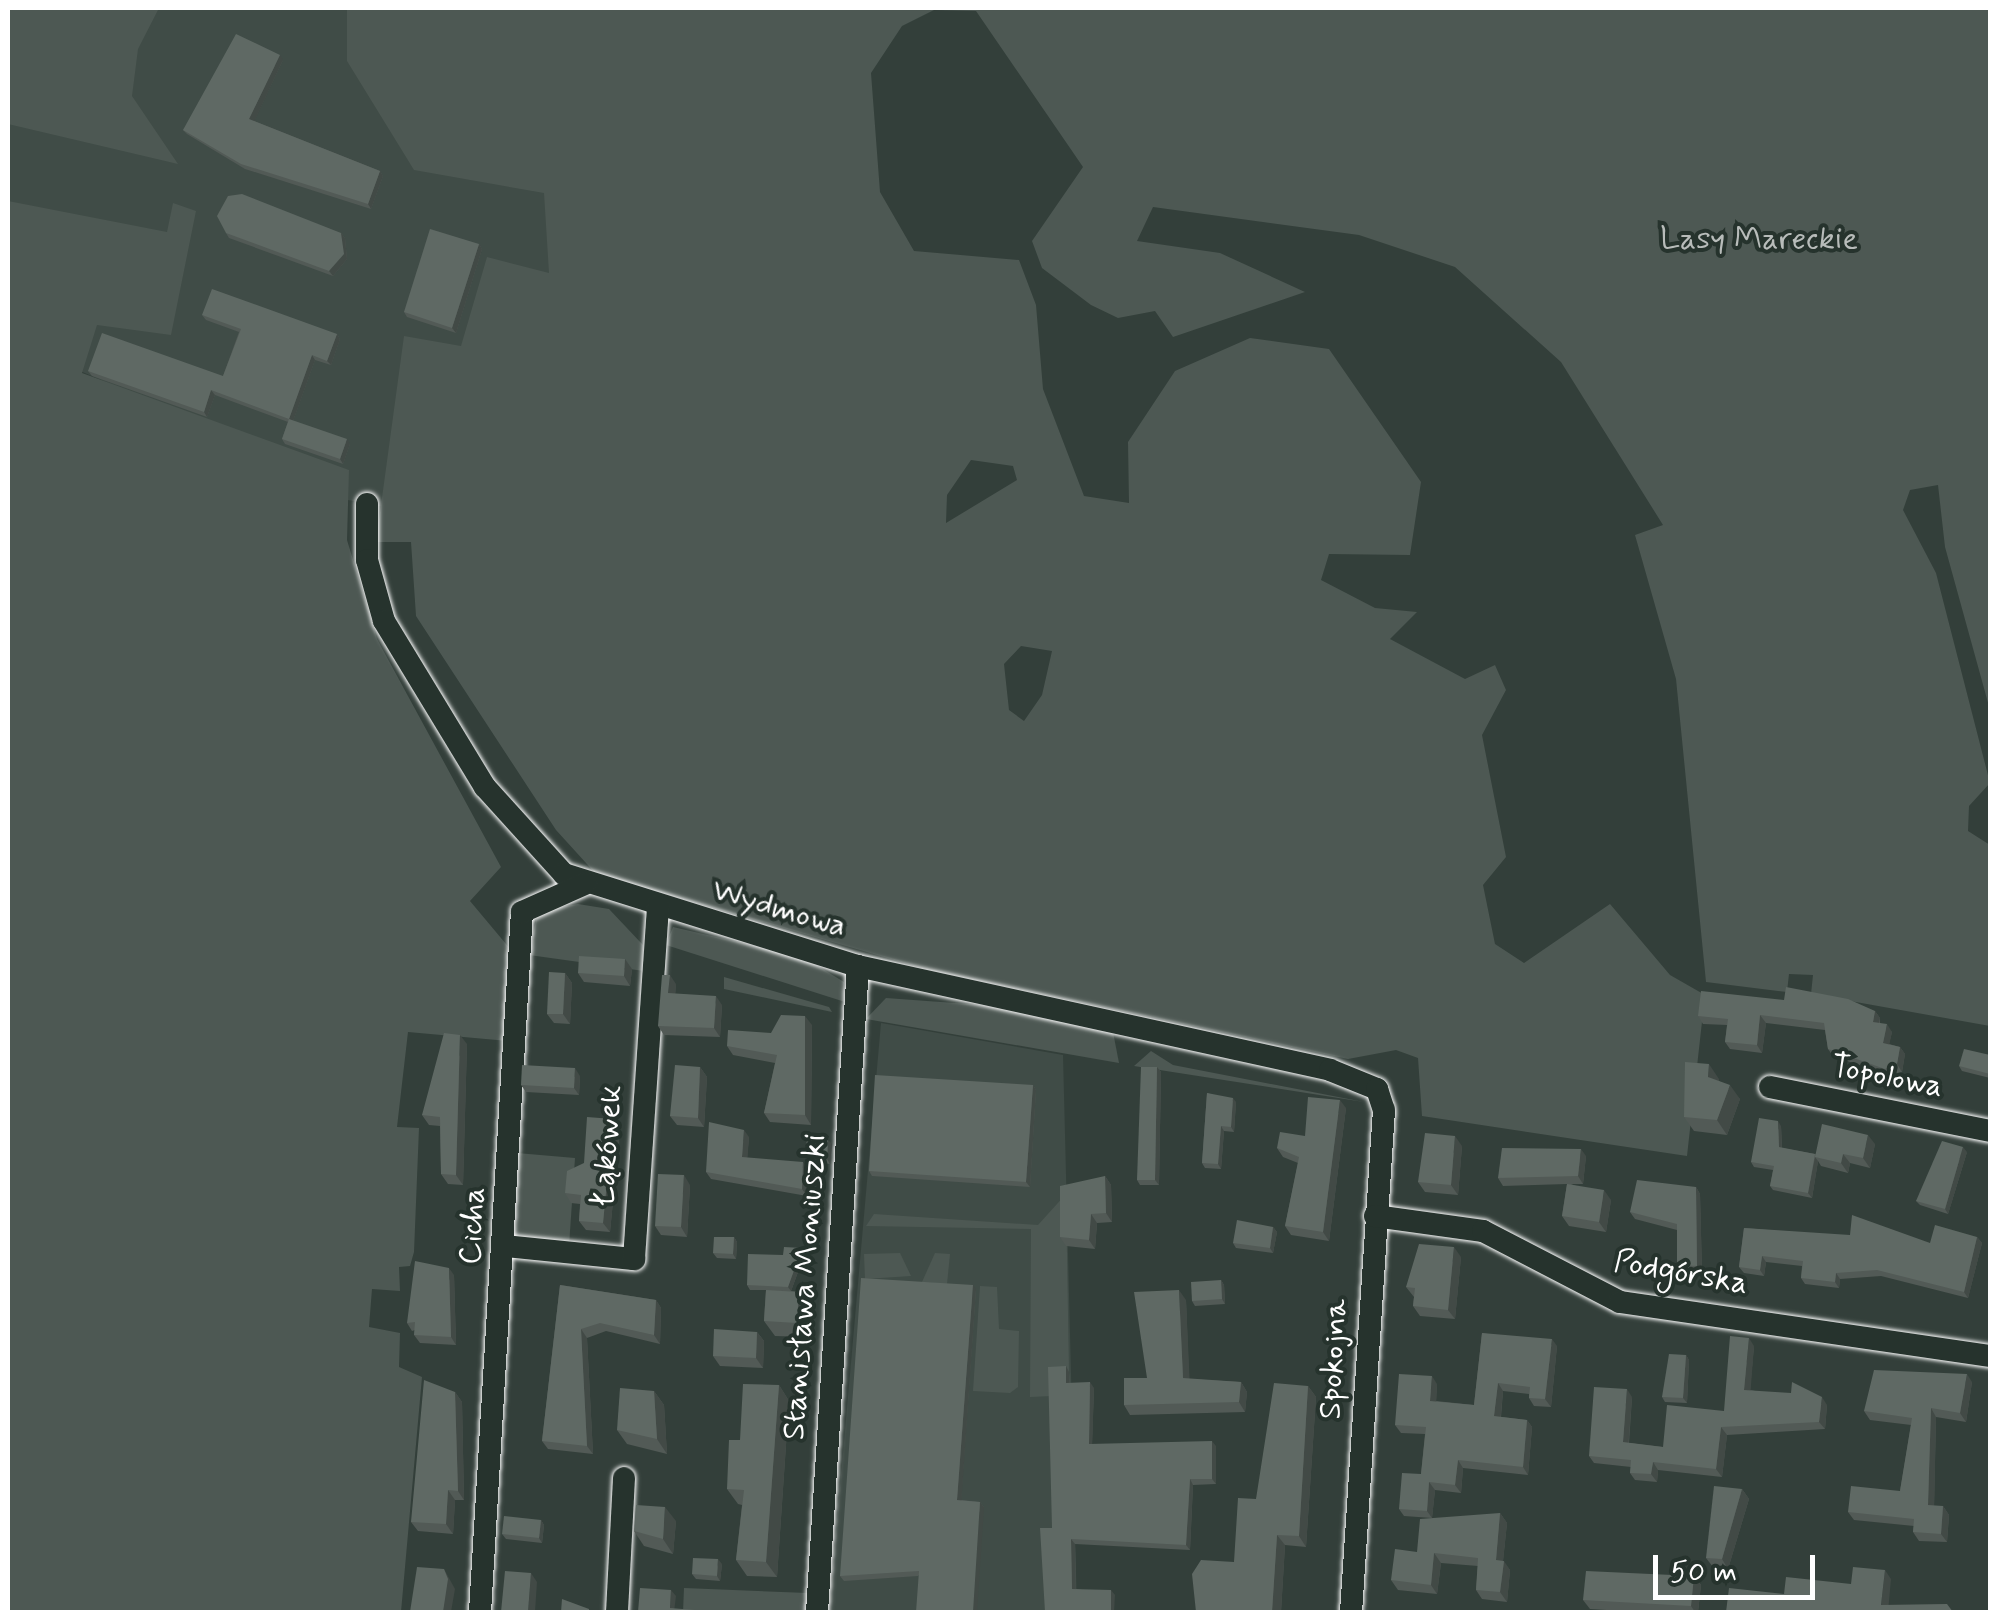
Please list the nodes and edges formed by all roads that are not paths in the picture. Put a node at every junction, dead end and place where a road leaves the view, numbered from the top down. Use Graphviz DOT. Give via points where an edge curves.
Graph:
graph roads {
  1 [pos="366,504"];
  2 [pos="585,884"];
  3 [pos="658,907"];
  4 [pos="858,966"];
  5 [pos="1770,1086"];
  6 [pos="1384,1110"];
  7 [pos="1990,1131"];
  8 [pos="1375,1216"];
  9 [pos="505,1246"];
  10 [pos="1990,1356"];
  11 [pos="624,1478"];
  12 [pos="480,1612"];
  13 [pos="617,1612"];
  14 [pos="817,1612"];
  15 [pos="1351,1612"];
  1 -- 2 [label="street, Wydmowa" via="368,560 384,621 514,825"];
  2 -- 3 [label="street, Wydmowa"];
  2 -- 9 [label="street, Cicha" via="522,912"];
  3 -- 4 [label="street, Wydmowa"];
  3 -- 9 [label="street, Łąkówek" via="634,1259"];
  4 -- 6 [label="street, Wydmowa" via="1362,1078"];
  4 -- 14 [label="street, Stanisława Moniuszki"];
  5 -- 7 [label="street, Topolowa"];
  6 -- 8 [label="street, Spokojna"];
  8 -- 10 [label="street, Podgórska" via="1483,1230 1620,1302"];
  8 -- 15 [label="street, Spokojna"];
  9 -- 12 [label="street, Cicha"];
  11 -- 13 [label="street"];
}
